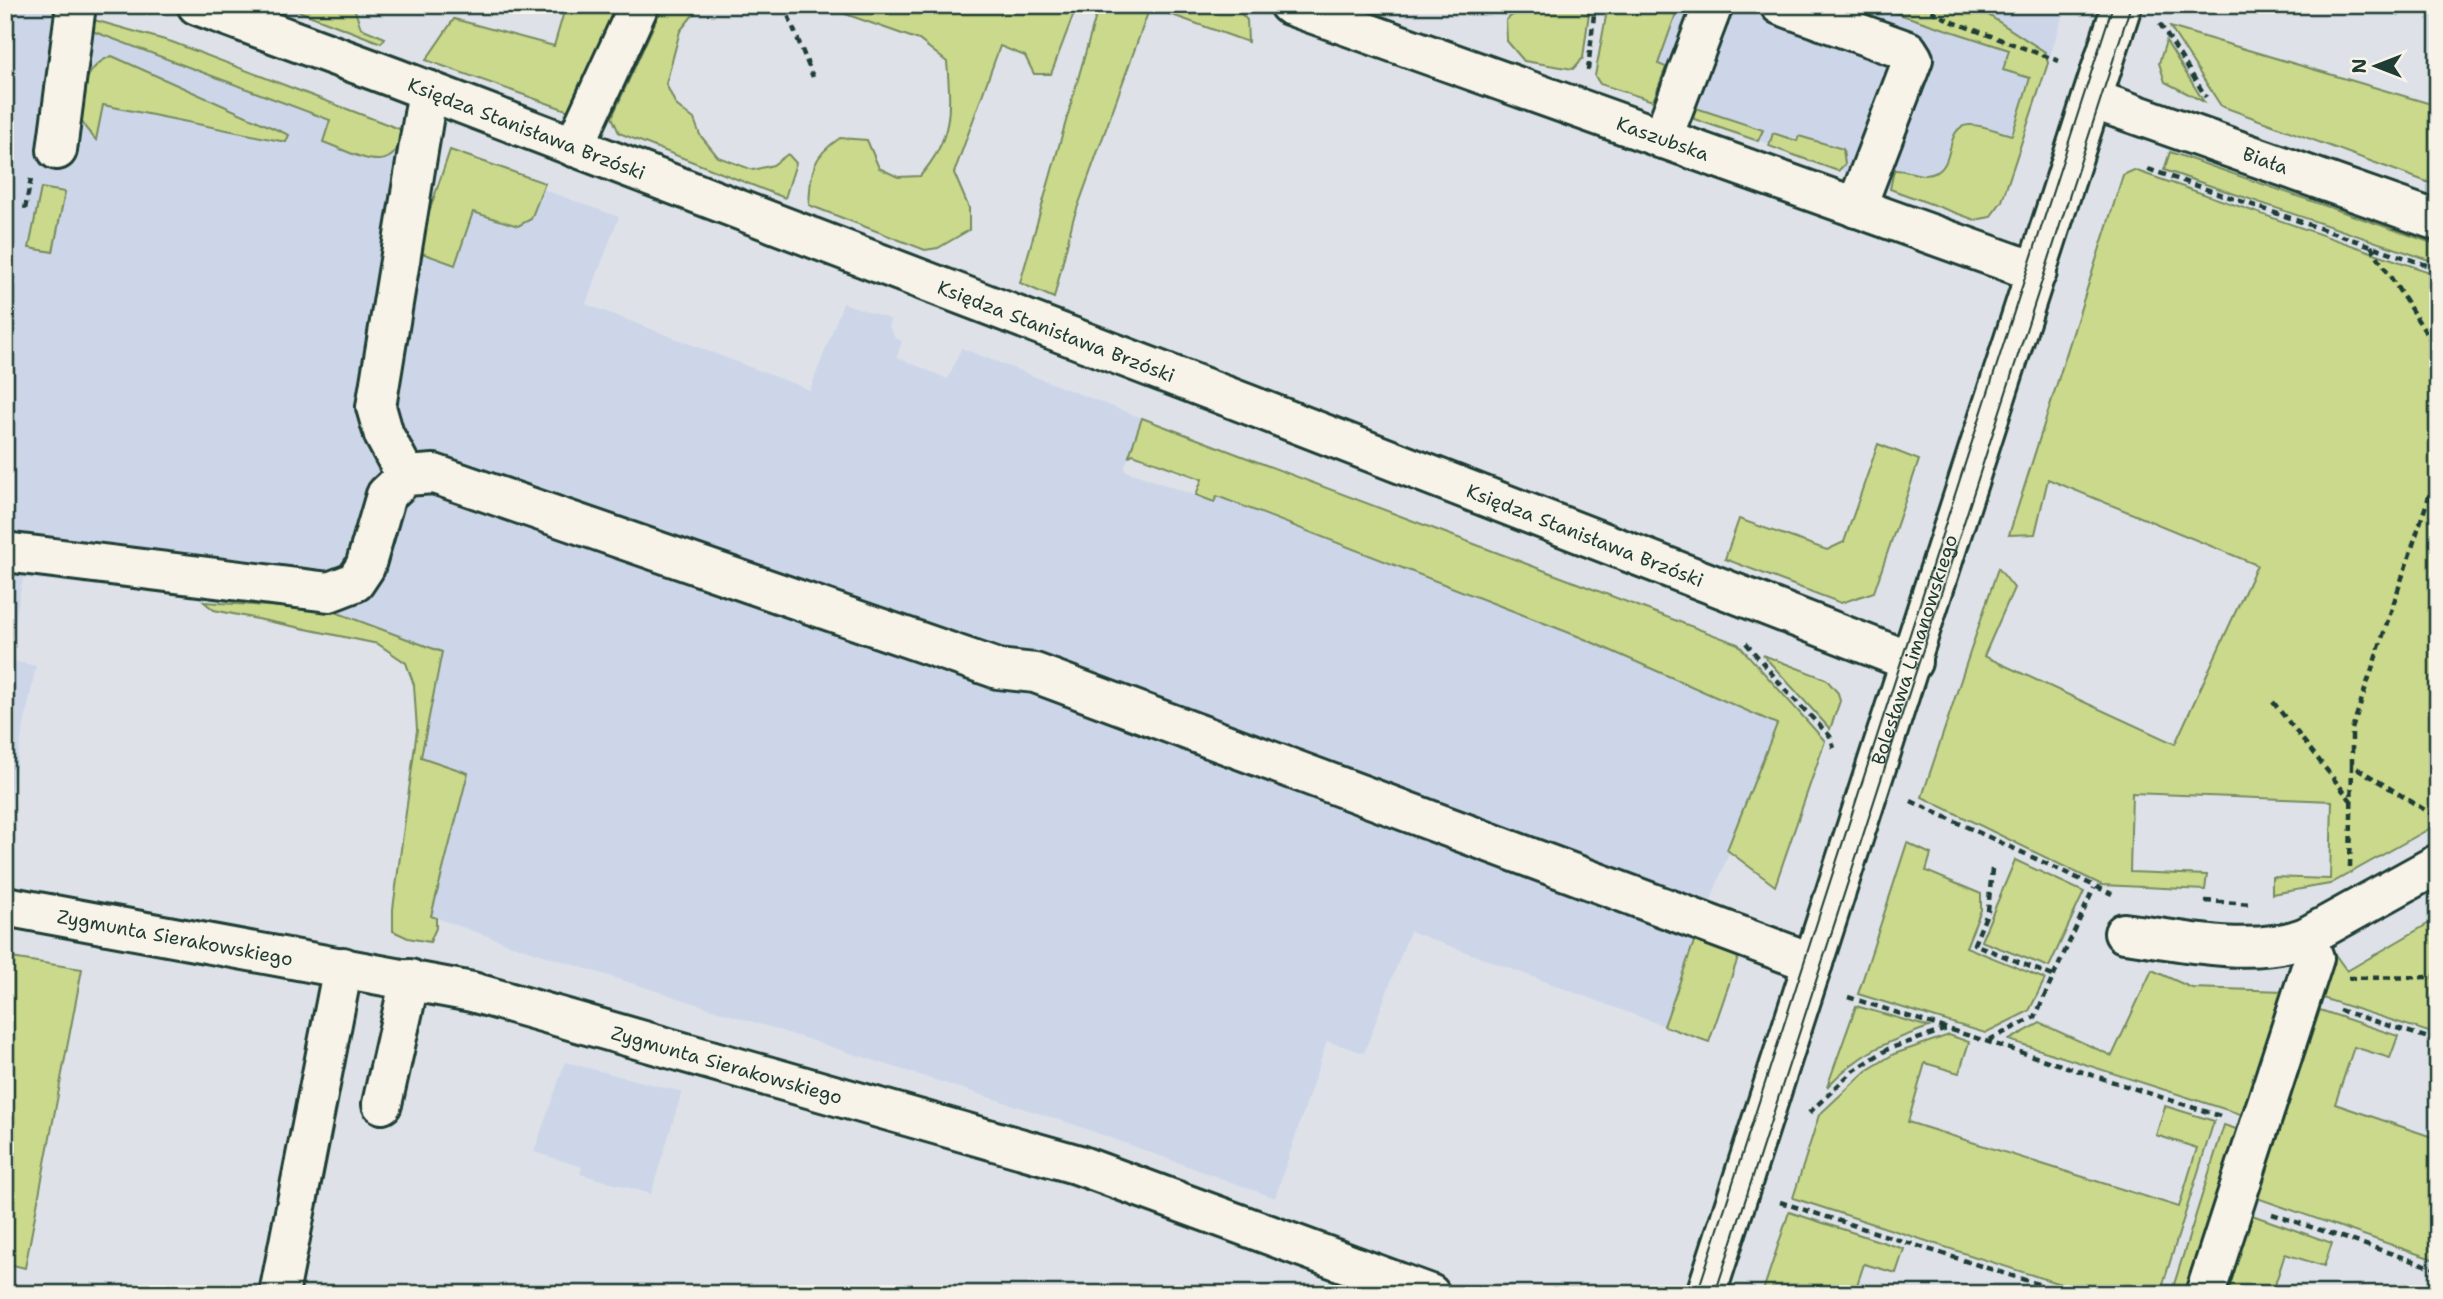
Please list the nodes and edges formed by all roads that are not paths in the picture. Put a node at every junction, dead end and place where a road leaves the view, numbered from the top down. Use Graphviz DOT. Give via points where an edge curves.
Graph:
graph roads {
  1 [pos="76,5"];
  2 [pos="197,5"];
  3 [pos="639,5"];
  4 [pos="1289,5"];
  5 [pos="1713,5"];
  6 [pos="1780,5"];
  7 [pos="2122,5"];
  8 [pos="428,90"];
  9 [pos="2092,99"];
  10 [pos="1662,139"];
  11 [pos="574,147"];
  12 [pos="44,161"];
  13 [pos="1856,208"];
  14 [pos="2438,221"];
  15 [pos="2036,272"];
  16 [pos="406,477"];
  17 [pos="5,552"];
  18 [pos="1912,662"];
  19 [pos="2438,864"];
  20 [pos="5,906"];
  21 [pos="2124,933"];
  22 [pos="2306,937"];
  23 [pos="1813,963"];
  24 [pos="343,967"];
  25 [pos="410,979"];
  26 [pos="382,1104"];
  27 [pos="279,1294"];
  28 [pos="1430,1294"];
  29 [pos="1706,1294"];
  30 [pos="2205,1294"];
  1 -- 12 [label="street"];
  2 -- 8 [label="street, Księdza Stanisława Brzóski"];
  3 -- 11 [label="street"];
  4 -- 10 [label="street, Kaszubska"];
  5 -- 10 [label="street"];
  6 -- 13 [label="street" via="1908,51 1913,59"];
  7 -- 9 [label="street, Bolesława Limanowskiego"];
  8 -- 11 [label="street, Księdza Stanisława Brzóski"];
  8 -- 16 [label="street" via="376,407 384,435"];
  9 -- 14 [label="street, Biała"];
  9 -- 15 [label="street, Bolesława Limanowskiego"];
  10 -- 13 [label="street, Kaszubska"];
  11 -- 18 [label="street, Księdza Stanisława Brzóski"];
  13 -- 15 [label="street, Kaszubska"];
  15 -- 18 [label="street, Bolesława Limanowskiego"];
  16 -- 17 [label="street" via="386,495 365,567 355,582 329,592"];
  16 -- 23 [label="street" via="434,474 998,669 1035,673"];
  18 -- 23 [label="street, Bolesława Limanowskiego"];
  19 -- 22 [label="street"];
  20 -- 24 [label="street, Zygmunta Sierakowskiego"];
  21 -- 22 [label="street" via="2271,947"];
  22 -- 30 [label="street" via="2314,958"];
  23 -- 29 [label="street, Bolesława Limanowskiego"];
  24 -- 25 [label="street, Zygmunta Sierakowskiego"];
  24 -- 27 [label="street"];
  25 -- 26 [label="street"];
  25 -- 28 [label="street, Zygmunta Sierakowskiego" via="472,992 1079,1165"];
}
